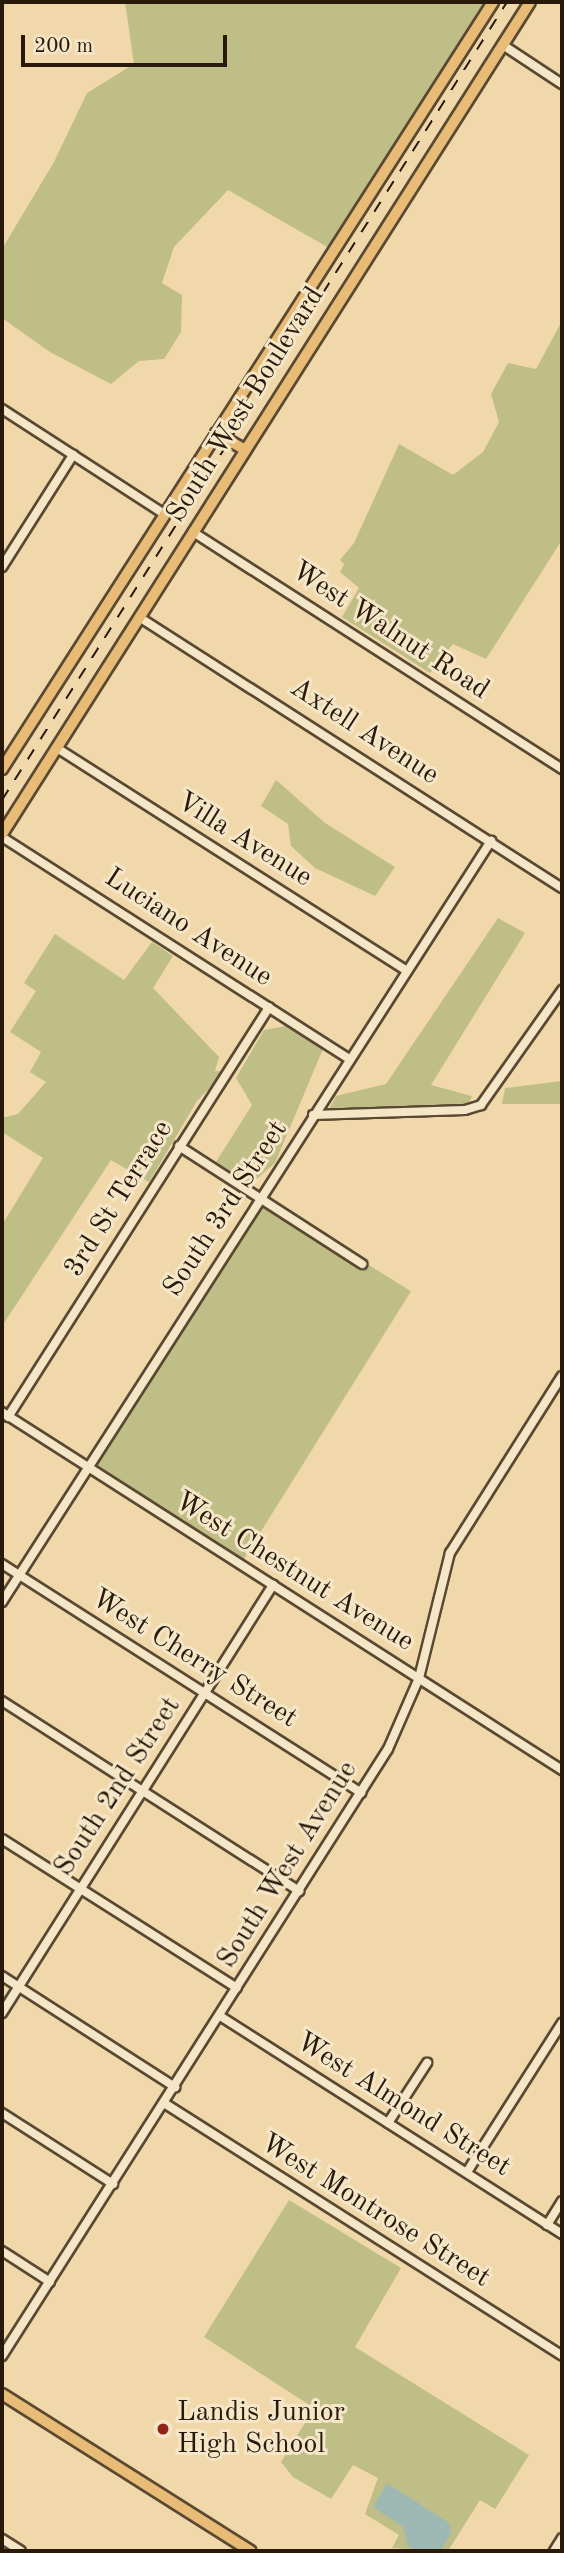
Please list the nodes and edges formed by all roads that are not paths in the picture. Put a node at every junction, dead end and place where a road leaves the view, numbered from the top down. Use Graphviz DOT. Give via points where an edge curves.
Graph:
graph roads {
  1 [pos="493,2"];
  2 [pos="530,2"];
  3 [pos="503,45"];
  4 [pos="562,84"];
  5 [pos="2,409"];
  6 [pos="216,433"];
  7 [pos="245,450"];
  8 [pos="73,455"];
  9 [pos="164,514"];
  10 [pos="193,532"];
  11 [pos="2,567"];
  12 [pos="139,617"];
  13 [pos="57,748"];
  14 [pos="562,768"];
  15 [pos="2,769"];
  16 [pos="2,835"];
  17 [pos="491,841"];
  18 [pos="562,888"];
  19 [pos="406,970"];
  20 [pos="562,990"];
  21 [pos="269,1007"];
  22 [pos="349,1059"];
  23 [pos="313,1115"];
  24 [pos="179,1146"];
  25 [pos="260,1198"];
  26 [pos="362,1264"];
  27 [pos="562,1376"];
  28 [pos="5,1414"];
  29 [pos="88,1467"];
  30 [pos="2,1564"];
  31 [pos="19,1575"];
  32 [pos="273,1586"];
  33 [pos="2,1602"];
  34 [pos="419,1678"];
  35 [pos="205,1694"];
  36 [pos="2,1701"];
  37 [pos="562,1770"];
  38 [pos="143,1791"];
  39 [pos="361,1793"];
  40 [pos="2,1839"];
  41 [pos="80,1889"];
  42 [pos="299,1891"];
  43 [pos="2,1976"];
  44 [pos="18,1987"];
  45 [pos="237,1988"];
  46 [pos="2,2013"];
  47 [pos="220,2015"];
  48 [pos="562,2023"];
  49 [pos="426,2063"];
  50 [pos="175,2087"];
  51 [pos="164,2103"];
  52 [pos="2,2113"];
  53 [pos="388,2123"];
  54 [pos="467,2172"];
  55 [pos="113,2185"];
  56 [pos="562,2201"];
  57 [pos="547,2225"];
  58 [pos="562,2234"];
  59 [pos="2,2251"];
  60 [pos="50,2282"];
  61 [pos="2,2356"];
  62 [pos="562,2356"];
  63 [pos="2,2394"];
  64 [pos="562,2538"];
  65 [pos="2,2539"];
  66 [pos="21,2551"];
  67 [pos="250,2551"];
  68 [pos="554,2551"];
  1 -- 6 [label="main road"];
  2 -- 3 [label="main road, South West Boulevard"];
  3 -- 4 [label="street"];
  3 -- 7 [label="main road, South West Boulevard"];
  5 -- 8 [label="street"];
  6 -- 7 [label="main road"];
  6 -- 9 [label="main road"];
  7 -- 10 [label="main road, South West Boulevard"];
  8 -- 9 [label="street"];
  8 -- 11 [label="street"];
  9 -- 15 [label="main road"];
  10 -- 12 [label="main road, South West Boulevard"];
  10 -- 14 [label="street, West Walnut Road"];
  12 -- 13 [label="main road, South West Boulevard"];
  12 -- 17 [label="street, Axtell Avenue"];
  13 -- 16 [label="main road, South West Boulevard"];
  13 -- 19 [label="street, Villa Avenue"];
  16 -- 21 [label="street, Luciano Avenue"];
  17 -- 18 [label="street, Axtell Avenue"];
  17 -- 19 [label="street, South 3rd Street"];
  19 -- 22 [label="street, South 3rd Street"];
  20 -- 23 [label="street" via="481,1105 465,1110"];
  21 -- 22 [label="street, Luciano Avenue"];
  21 -- 24 [label="street, 3rd St Terrace"];
  22 -- 23 [label="street, South 3rd Street"];
  23 -- 25 [label="street, South 3rd Street"];
  24 -- 25 [label="street"];
  24 -- 28 [label="street, 3rd St Terrace"];
  25 -- 26 [label="street"];
  25 -- 29 [label="street, South 3rd Street"];
  27 -- 34 [label="street, South West Avenue" via="450,1553"];
  28 -- 29 [label="street, West Chestnut Avenue"];
  29 -- 31 [label="street, South 3rd Street"];
  29 -- 32 [label="street, West Chestnut Avenue"];
  30 -- 31 [label="street, West Cherry Street"];
  31 -- 33 [label="street, South 3rd Street"];
  31 -- 35 [label="street, West Cherry Street"];
  32 -- 34 [label="street, West Chestnut Avenue"];
  32 -- 35 [label="street, South 2nd Street"];
  34 -- 37 [label="street, West Chestnut Avenue"];
  34 -- 39 [label="street, South West Avenue" via="401,1723"];
  35 -- 38 [label="street, South 2nd Street"];
  35 -- 39 [label="street, West Cherry Street"];
  36 -- 38 [label="street"];
  38 -- 41 [label="street, South 2nd Street"];
  38 -- 42 [label="street"];
  39 -- 42 [label="street, South West Avenue"];
  40 -- 41 [label="street"];
  41 -- 44 [label="street, South 2nd Street"];
  41 -- 45 [label="street"];
  42 -- 45 [label="street, South West Avenue"];
  43 -- 44 [label="street"];
  44 -- 46 [label="street, South 2nd Street"];
  44 -- 50 [label="street"];
  45 -- 47 [label="street, South West Avenue"];
  47 -- 50 [label="street, South West Avenue"];
  47 -- 53 [label="street, West Almond Street"];
  48 -- 54 [label="street"];
  49 -- 53 [label="street"];
  50 -- 51 [label="street, South West Avenue"];
  51 -- 55 [label="street, South West Avenue"];
  51 -- 62 [label="street, West Montrose Street"];
  52 -- 55 [label="street"];
  53 -- 54 [label="street, West Almond Street"];
  54 -- 57 [label="street, West Almond Street"];
  55 -- 60 [label="street, South West Avenue"];
  56 -- 57 [label="street"];
  57 -- 58 [label="street, West Almond Street"];
  59 -- 60 [label="street"];
  60 -- 61 [label="street, South West Avenue"];
  63 -- 67 [label="main road"];
  64 -- 68 [label="street"];
  65 -- 66 [label="street"];
}
